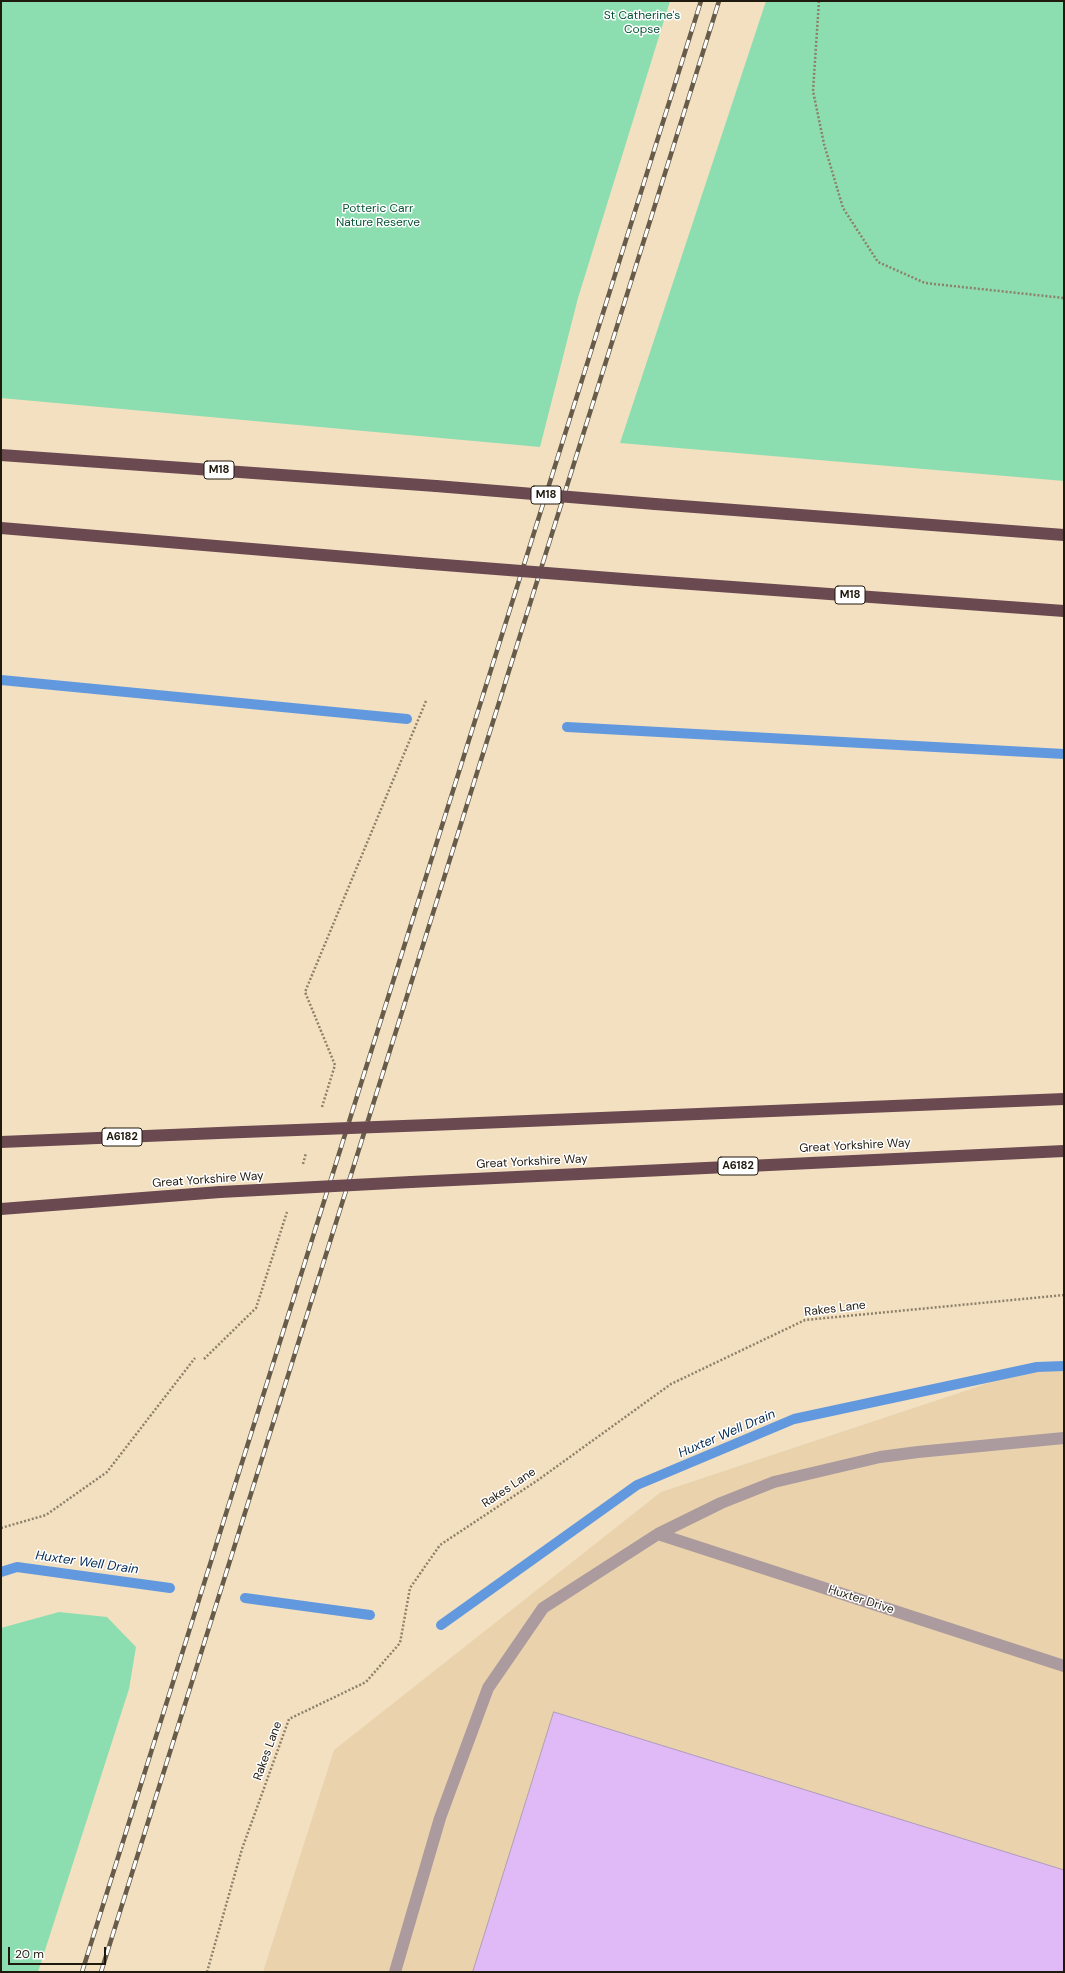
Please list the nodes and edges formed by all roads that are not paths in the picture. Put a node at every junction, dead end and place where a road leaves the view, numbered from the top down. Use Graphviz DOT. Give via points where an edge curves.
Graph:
graph roads {
  1 [pos="1,455"];
  2 [pos="1,528"];
  3 [pos="1064,535"];
  4 [pos="1064,611"];
  5 [pos="1064,1099"];
  6 [pos="1,1142"];
  7 [pos="1064,1150"];
  8 [pos="1,1209"];
  9 [pos="1064,1438"];
  10 [pos="658,1534"];
  11 [pos="1064,1666"];
  12 [pos="395,1972"];
  1 -- 3 [label="highway, M18, bridge"];
  2 -- 4 [label="highway, M18, bridge" via="636,580"];
  5 -- 6 [label="highway, A6182, bridge"];
  7 -- 8 [label="highway, Great Yorkshire Way / A6182, bridge" via="220,1192"];
  9 -- 10 [label="lane" via="880,1457 774,1482 721,1503"];
  10 -- 11 [label="lane, Huxter Drive"];
  10 -- 12 [label="lane" via="543,1608 488,1688 440,1818"];
}
